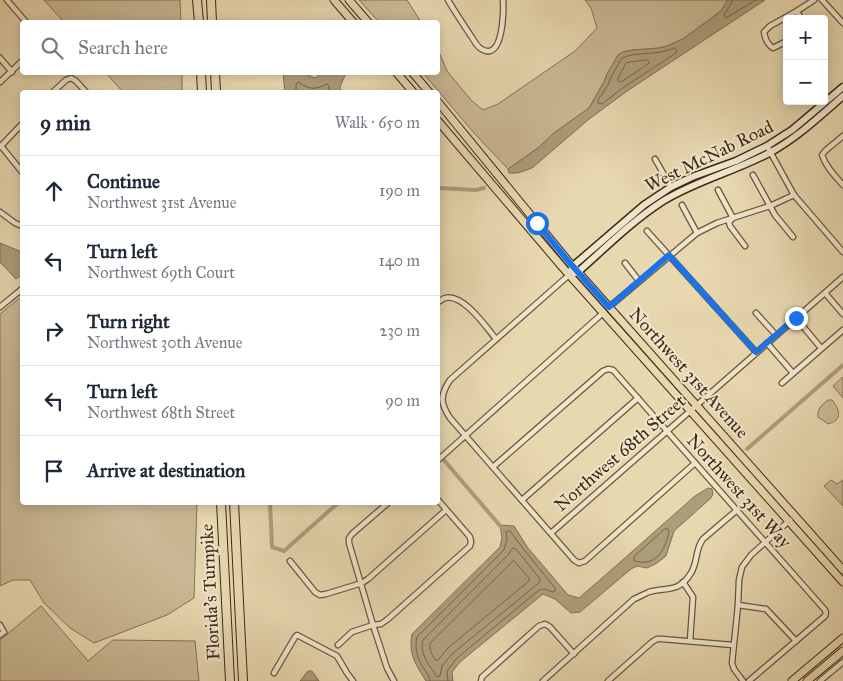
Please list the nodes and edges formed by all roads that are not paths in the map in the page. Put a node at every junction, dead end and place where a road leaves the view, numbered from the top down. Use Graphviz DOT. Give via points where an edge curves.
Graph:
graph roads {
  1 [pos="7,0"];
  2 [pos="198,0"];
  3 [pos="211,0"];
  4 [pos="334,0"];
  5 [pos="448,0"];
  6 [pos="503,0"];
  7 [pos="814,0"];
  8 [pos="822,0"];
  9 [pos="350,1"];
  10 [pos="342,10"];
  11 [pos="797,11"];
  12 [pos="790,15"];
  13 [pos="799,15"];
  14 [pos="783,19"];
  15 [pos="24,20"];
  16 [pos="198,20"];
  17 [pos="212,20"];
  18 [pos="351,20"];
  19 [pos="366,20"];
  20 [pos="842,20"];
  21 [pos="783,42"];
  22 [pos="0,58"];
  23 [pos="20,63"];
  24 [pos="12,72"];
  25 [pos="201,75"];
  26 [pos="215,75"];
  27 [pos="399,75"];
  28 [pos="415,75"];
  29 [pos="0,82"];
  30 [pos="843,87"];
  31 [pos="56,90"];
  32 [pos="84,90"];
  33 [pos="202,90"];
  34 [pos="216,90"];
  35 [pos="411,90"];
  36 [pos="427,90"];
  37 [pos="843,96"];
  38 [pos="440,104"];
  39 [pos="440,123"];
  40 [pos="20,126"];
  41 [pos="843,136"];
  42 [pos="0,146"];
  43 [pos="768,149"];
  44 [pos="655,159"];
  45 [pos="20,170"];
  46 [pos="753,175"];
  47 [pos="843,185"];
  48 [pos="671,187"];
  49 [pos="718,190"];
  50 [pos="794,195"];
  51 [pos="682,205"];
  52 [pos="770,206"];
  53 [pos="0,212"];
  54 [pos="733,218"];
  55 [pos="20,225"];
  56 [pos="647,231"];
  57 [pos="696,233"];
  58 [pos="793,237"];
  59 [pos="745,246"];
  60 [pos="843,252"];
  61 [pos="669,255"];
  62 [pos="625,263"];
  63 [pos="576,269"];
  64 [pos="569,275"];
  65 [pos="843,277"];
  66 [pos="639,281"];
  67 [pos="20,291"];
  68 [pos="825,293"];
  69 [pos="440,301"];
  70 [pos="0,307"];
  71 [pos="609,307"];
  72 [pos="603,313"];
  73 [pos="756,313"];
  74 [pos="843,314"];
  75 [pos="796,318"];
  76 [pos="843,330"];
  77 [pos="776,335"];
  78 [pos="496,339"];
  79 [pos="767,343"];
  80 [pos="821,348"];
  81 [pos="756,352"];
  82 [pos="793,373"];
  83 [pos="782,383"];
  84 [pos="638,398"];
  85 [pos="696,404"];
  86 [pos="690,410"];
  87 [pos="667,430"];
  88 [pos="464,436"];
  89 [pos="440,458"];
  90 [pos="695,463"];
  91 [pos="493,467"];
  92 [pos="522,500"];
  93 [pos="440,502"];
  94 [pos="221,505"];
  95 [pos="234,505"];
  96 [pos="386,505"];
  97 [pos="446,510"];
  98 [pos="736,510"];
  99 [pos="795,516"];
  100 [pos="789,522"];
  101 [pos="551,533"];
  102 [pos="766,542"];
  103 [pos="290,561"];
  104 [pos="843,570"];
  105 [pos="683,582"];
  106 [pos="843,582"];
  107 [pos="362,583"];
  108 [pos="738,606"];
  109 [pos="0,625"];
  110 [pos="373,625"];
  111 [pos="2,633"];
  112 [pos="843,638"];
  113 [pos="690,641"];
  114 [pos="796,641"];
  115 [pos="338,645"];
  116 [pos="733,645"];
  117 [pos="843,650"];
  118 [pos="574,654"];
  119 [pos="843,662"];
  120 [pos="274,673"];
  121 [pos="826,676"];
  122 [pos="230,681"];
  123 [pos="243,681"];
  124 [pos="353,681"];
  125 [pos="394,681"];
  126 [pos="481,681"];
  127 [pos="543,681"];
  128 [pos="608,681"];
  129 [pos="743,681"];
  130 [pos="749,681"];
  131 [pos="792,681"];
  132 [pos="807,681"];
  133 [pos="820,681"];
  134 [pos="831,681"];
  1 -- 15 [label="street"];
  2 -- 16 [label="highway"];
  3 -- 17 [label="highway"];
  4 -- 10 [label="main road"];
  5 -- 6 [label="street" via="479,48 488,51 494,49 500,38"];
  7 -- 11 [label="street"];
  8 -- 20 [label="street"];
  9 -- 10 [label="main road"];
  9 -- 19 [label="main road"];
  10 -- 18 [label="main road"];
  11 -- 12 [label="street"];
  11 -- 13 [label="street"];
  14 -- 21 [label="street" via="764,32 766,41 773,48"];
  22 -- 24 [label="street"];
  23 -- 24 [label="street"];
  24 -- 29 [label="street"];
  25 -- 33 [label="highway"];
  26 -- 34 [label="highway"];
  27 -- 35 [label="main road"];
  28 -- 36 [label="main road"];
  30 -- 43 [label="main road, West McNab Road"];
  31 -- 32 [label="street" via="71,78"];
  37 -- 43 [label="main road, West McNab Road" via="796,136"];
  38 -- 63 [label="main road, Northwest 31st Avenue"];
  39 -- 64 [label="main road, Northwest 31st Avenue"];
  40 -- 42 [label="street"];
  41 -- 47 [label="street" via="822,155"];
  42 -- 45 [label="street"];
  43 -- 48 [label="main road, West McNab Road"];
  43 -- 50 [label="street"];
  43 -- 63 [label="main road, West McNab Road" via="662,202"];
  44 -- 48 [label="street"];
  46 -- 52 [label="street"];
  48 -- 63 [label="main road, West McNab Road" via="644,204"];
  49 -- 54 [label="street"];
  50 -- 52 [label="street"];
  50 -- 60 [label="street"];
  51 -- 57 [label="street"];
  52 -- 54 [label="street"];
  52 -- 58 [label="street"];
  53 -- 55 [label="street"];
  54 -- 57 [label="street"];
  54 -- 59 [label="street" via="730,226"];
  56 -- 61 [label="street"];
  57 -- 61 [label="street"];
  61 -- 66 [label="street"];
  61 -- 81 [label="street"];
  62 -- 66 [label="street"];
  63 -- 64 [label="main road, West McNab Road"];
  63 -- 71 [label="main road, Northwest 31st Avenue"];
  64 -- 72 [label="main road, Northwest 31st Avenue"];
  64 -- 78 [label="street, West McNab Road"];
  65 -- 68 [label="street, Northwest 68th Street"];
  66 -- 71 [label="street"];
  67 -- 70 [label="street"];
  68 -- 74 [label="street"];
  68 -- 75 [label="street, Northwest 68th Street"];
  69 -- 78 [label="street" via="452,298 461,301"];
  71 -- 85 [label="main road, Northwest 31st Avenue"];
  72 -- 86 [label="main road, Northwest 31st Avenue"];
  72 -- 88 [label="street"];
  73 -- 77 [label="street"];
  75 -- 77 [label="street, Northwest 68th Street"];
  75 -- 80 [label="street"];
  76 -- 80 [label="street"];
  77 -- 79 [label="street, Northwest 68th Street"];
  78 -- 88 [label="street, West McNab Road" via="450,380 442,396 444,409"];
  79 -- 81 [label="street, Northwest 68th Street"];
  79 -- 82 [label="street"];
  80 -- 82 [label="street"];
  81 -- 85 [label="street, Northwest 68th Street"];
  82 -- 83 [label="street"];
  84 -- 87 [label="street, Northwest 31st Way"];
  84 -- 91 [label="street, Northwest 31st Way" via="608,368"];
  84 -- 92 [label="street"];
  85 -- 86 [label="street, Northwest 68th Street"];
  85 -- 99 [label="main road, Northwest 31st Avenue"];
  86 -- 87 [label="street, Northwest 68th Street"];
  86 -- 100 [label="main road, Northwest 31st Avenue"];
  87 -- 90 [label="street, Northwest 31st Way"];
  87 -- 101 [label="street, Northwest 68th Street"];
  88 -- 89 [label="street"];
  88 -- 91 [label="street"];
  90 -- 98 [label="street, Northwest 31st Way"];
  90 -- 101 [label="street" via="585,561 579,563 574,560"];
  91 -- 92 [label="street"];
  92 -- 101 [label="street"];
  93 -- 97 [label="street"];
  94 -- 122 [label="highway, Florida's Turnpike"];
  95 -- 123 [label="highway, Florida's Turnpike"];
  96 -- 107 [label="street" via="349,538"];
  97 -- 107 [label="street"];
  97 -- 110 [label="street" via="470,536 470,546 388,619"];
  98 -- 102 [label="street, Northwest 31st Way"];
  98 -- 105 [label="street" via="703,539 696,563"];
  99 -- 100 [label="street"];
  99 -- 104 [label="main road, Northwest 31st Avenue"];
  100 -- 102 [label="street"];
  100 -- 106 [label="main road, Northwest 31st Avenue"];
  102 -- 108 [label="street" via="742,567"];
  102 -- 114 [label="street, Northwest 31st Way" via="826,610 825,616"];
  103 -- 107 [label="street" via="320,595"];
  105 -- 113 [label="street" via="693,596"];
  105 -- 118 [label="street" via="669,590 650,592 634,599"];
  107 -- 110 [label="street"];
  108 -- 114 [label="street" via="766,609"];
  108 -- 116 [label="street"];
  109 -- 111 [label="street"];
  110 -- 115 [label="street" via="352,632"];
  110 -- 125 [label="street"];
  112 -- 131 [label="main road"];
  113 -- 116 [label="street"];
  113 -- 128 [label="street" via="657,639"];
  114 -- 130 [label="street"];
  116 -- 129 [label="street" via="732,666"];
  117 -- 132 [label="main road"];
  118 -- 126 [label="street" via="545,624"];
  118 -- 127 [label="street"];
  119 -- 121 [label="street"];
  120 -- 124 [label="street" via="297,635 337,656"];
  121 -- 133 [label="street"];
  121 -- 134 [label="street"];
}
